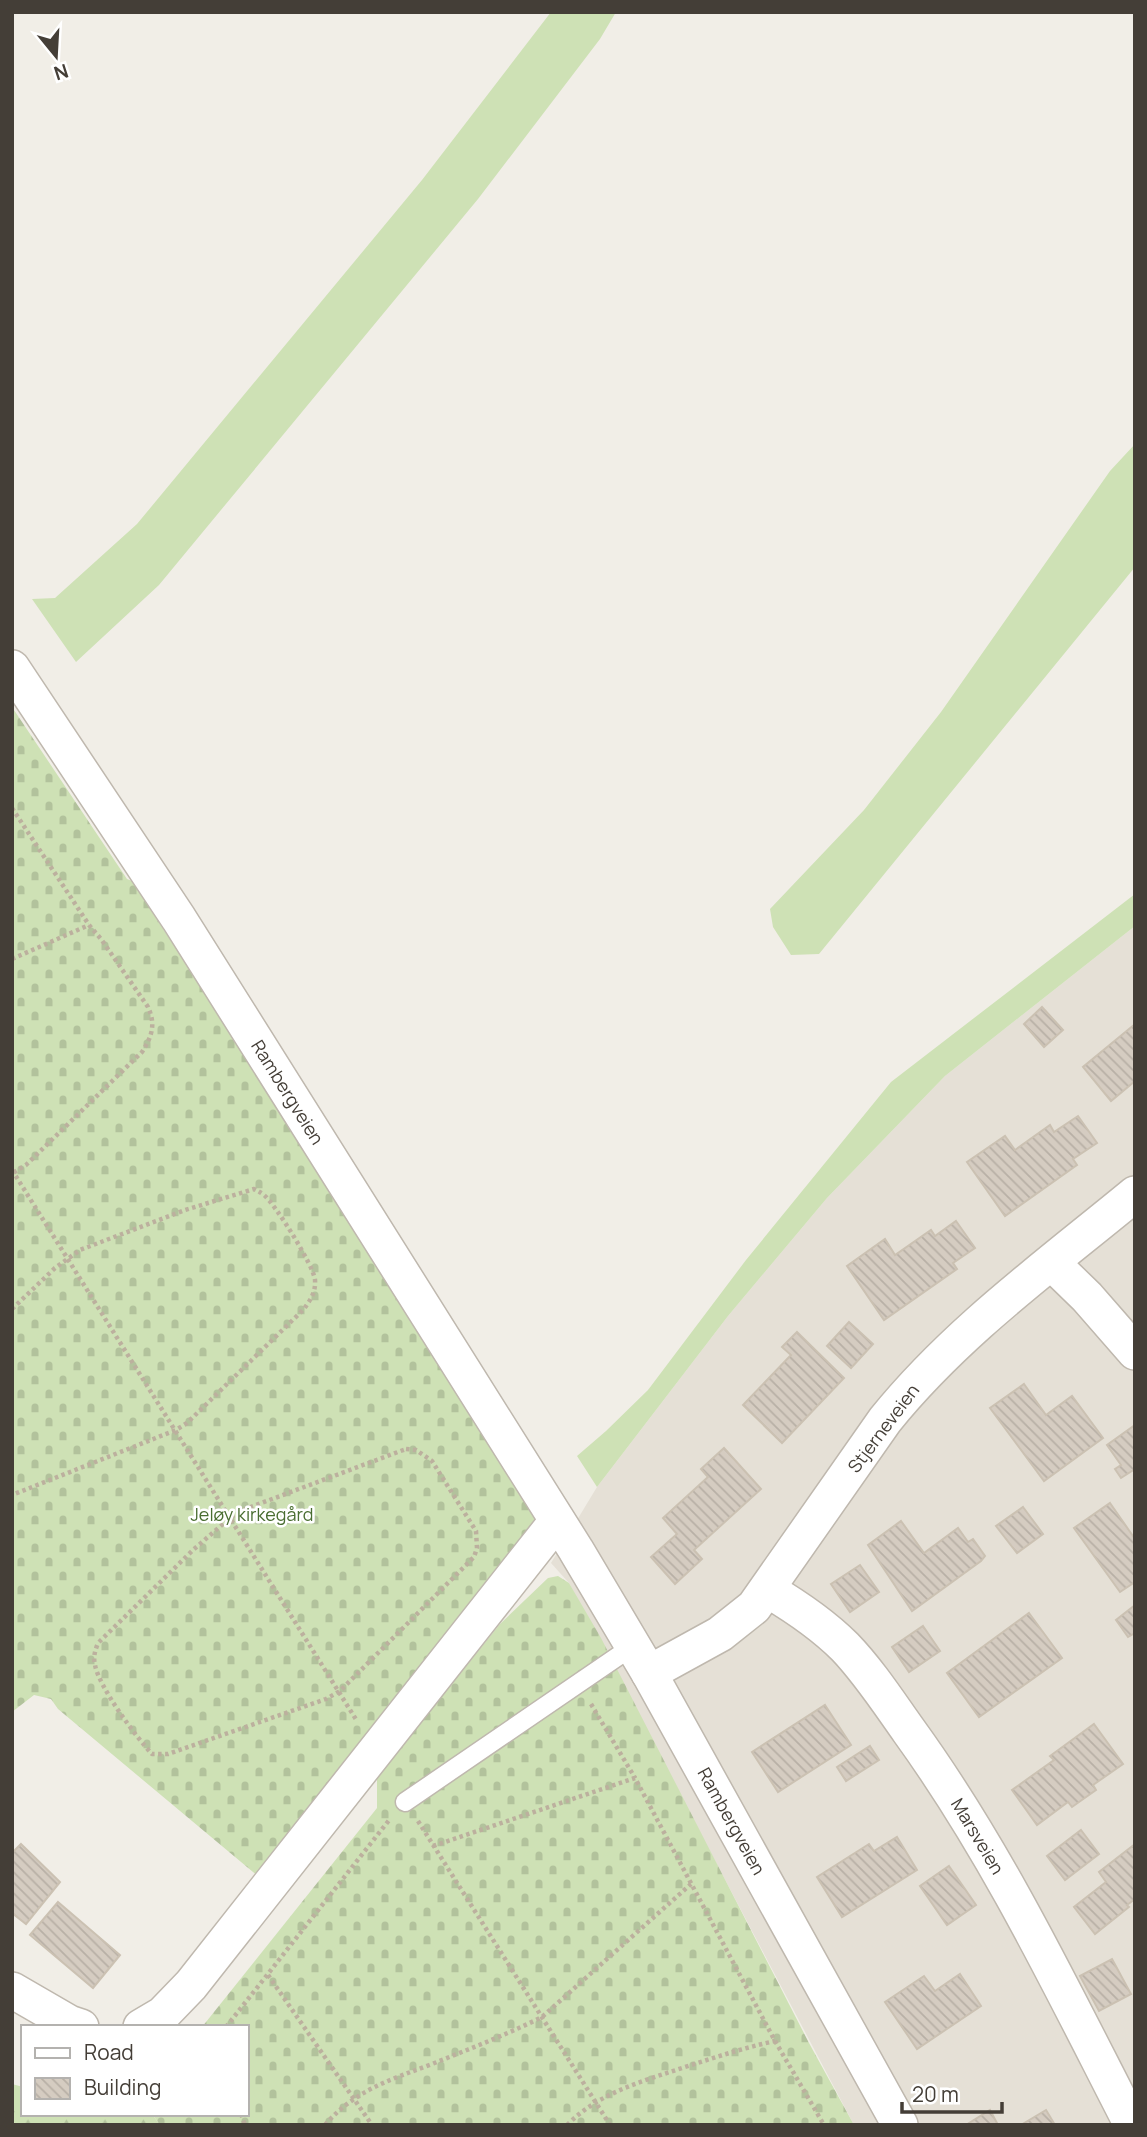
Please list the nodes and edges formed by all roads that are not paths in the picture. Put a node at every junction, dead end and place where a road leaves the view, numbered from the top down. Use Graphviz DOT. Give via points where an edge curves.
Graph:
graph roads {
  1 [pos="12,668"];
  2 [pos="1135,1194"];
  3 [pos="1052,1263"];
  4 [pos="1135,1352"];
  5 [pos="557,1521"];
  6 [pos="768,1590"];
  7 [pos="641,1660"];
  8 [pos="405,1802"];
  9 [pos="12,1990"];
  10 [pos="75,2025"];
  11 [pos="144,2025"];
  12 [pos="900,2125"];
  13 [pos="1132,2125"];
  1 -- 5 [label="street, Rambergveien" via="179,919"];
  2 -- 3 [label="street, Stjerneveien"];
  3 -- 4 [label="street"];
  3 -- 6 [label="street, Stjerneveien" via="984,1318 906,1394"];
  5 -- 7 [label="street, Rambergveien"];
  5 -- 11 [label="street" via="191,1985 163,2014"];
  6 -- 7 [label="street, Stjerneveien" via="720,1634"];
  6 -- 13 [label="street, Marsveien" via="844,1646 936,1769 1004,1878"];
  7 -- 8 [label="lane" via="579,1684"];
  7 -- 12 [label="street, Rambergveien"];
  9 -- 10 [label="street"];
}
